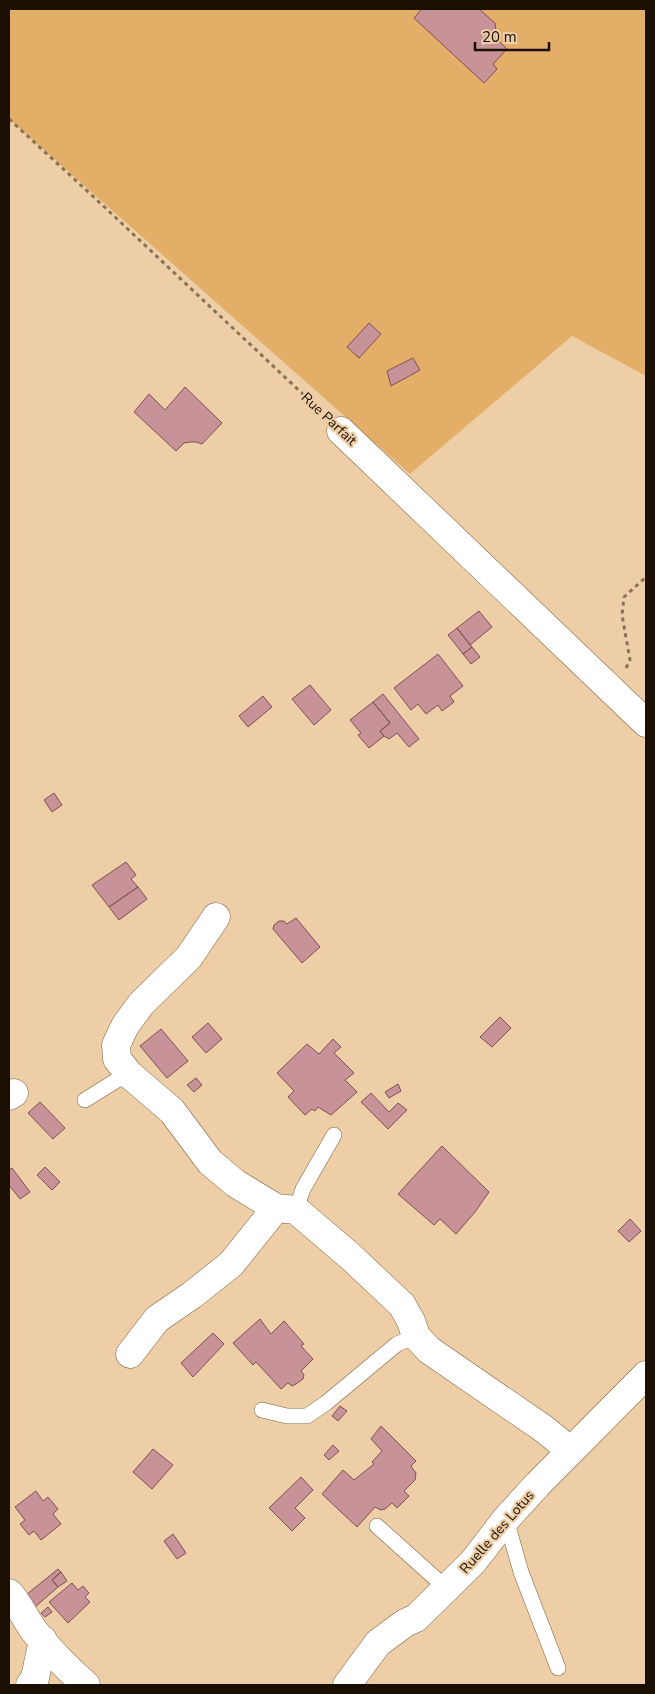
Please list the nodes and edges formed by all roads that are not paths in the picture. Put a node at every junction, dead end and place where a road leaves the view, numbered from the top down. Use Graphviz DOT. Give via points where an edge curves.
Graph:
graph roads {
  1 [pos="341,431"];
  2 [pos="646,723"];
  3 [pos="216,916"];
  4 [pos="130,1075"];
  5 [pos="85,1100"];
  6 [pos="334,1135"];
  7 [pos="286,1209"];
  8 [pos="416,1336"];
  9 [pos="130,1354"];
  10 [pos="646,1375"];
  11 [pos="262,1410"];
  12 [pos="571,1451"];
  13 [pos="506,1519"];
  14 [pos="377,1526"];
  15 [pos="446,1588"];
  16 [pos="9,1593"];
  17 [pos="42,1640"];
  18 [pos="558,1668"];
  19 [pos="354,1682"];
  20 [pos="30,1685"];
  21 [pos="86,1685"];
  1 -- 2 [label="street, Rue Parfait"];
  3 -- 4 [label="street" via="189,957 141,1004 125,1026 116,1045 117,1058"];
  4 -- 5 [label="lane"];
  4 -- 7 [label="street" via="172,1112 210,1162 234,1183"];
  6 -- 7 [label="lane" via="303,1189"];
  7 -- 8 [label="street" via="351,1257 402,1305"];
  7 -- 9 [label="street" via="231,1264 157,1319"];
  8 -- 11 [label="lane" via="397,1344 307,1416 287,1416"];
  8 -- 12 [label="street" via="429,1350"];
  10 -- 12 [label="street, Ruelle des Lotus"];
  12 -- 13 [label="street, Ruelle des Lotus"];
  13 -- 15 [label="street, Ruelle des Lotus" via="473,1562"];
  13 -- 18 [label="lane" via="521,1572"];
  14 -- 15 [label="lane"];
  15 -- 19 [label="street, Ruelle des Lotus" via="416,1618 378,1644"];
  16 -- 17 [label="street"];
  17 -- 20 [label="street" via="35,1678"];
  17 -- 21 [label="street"];
}
